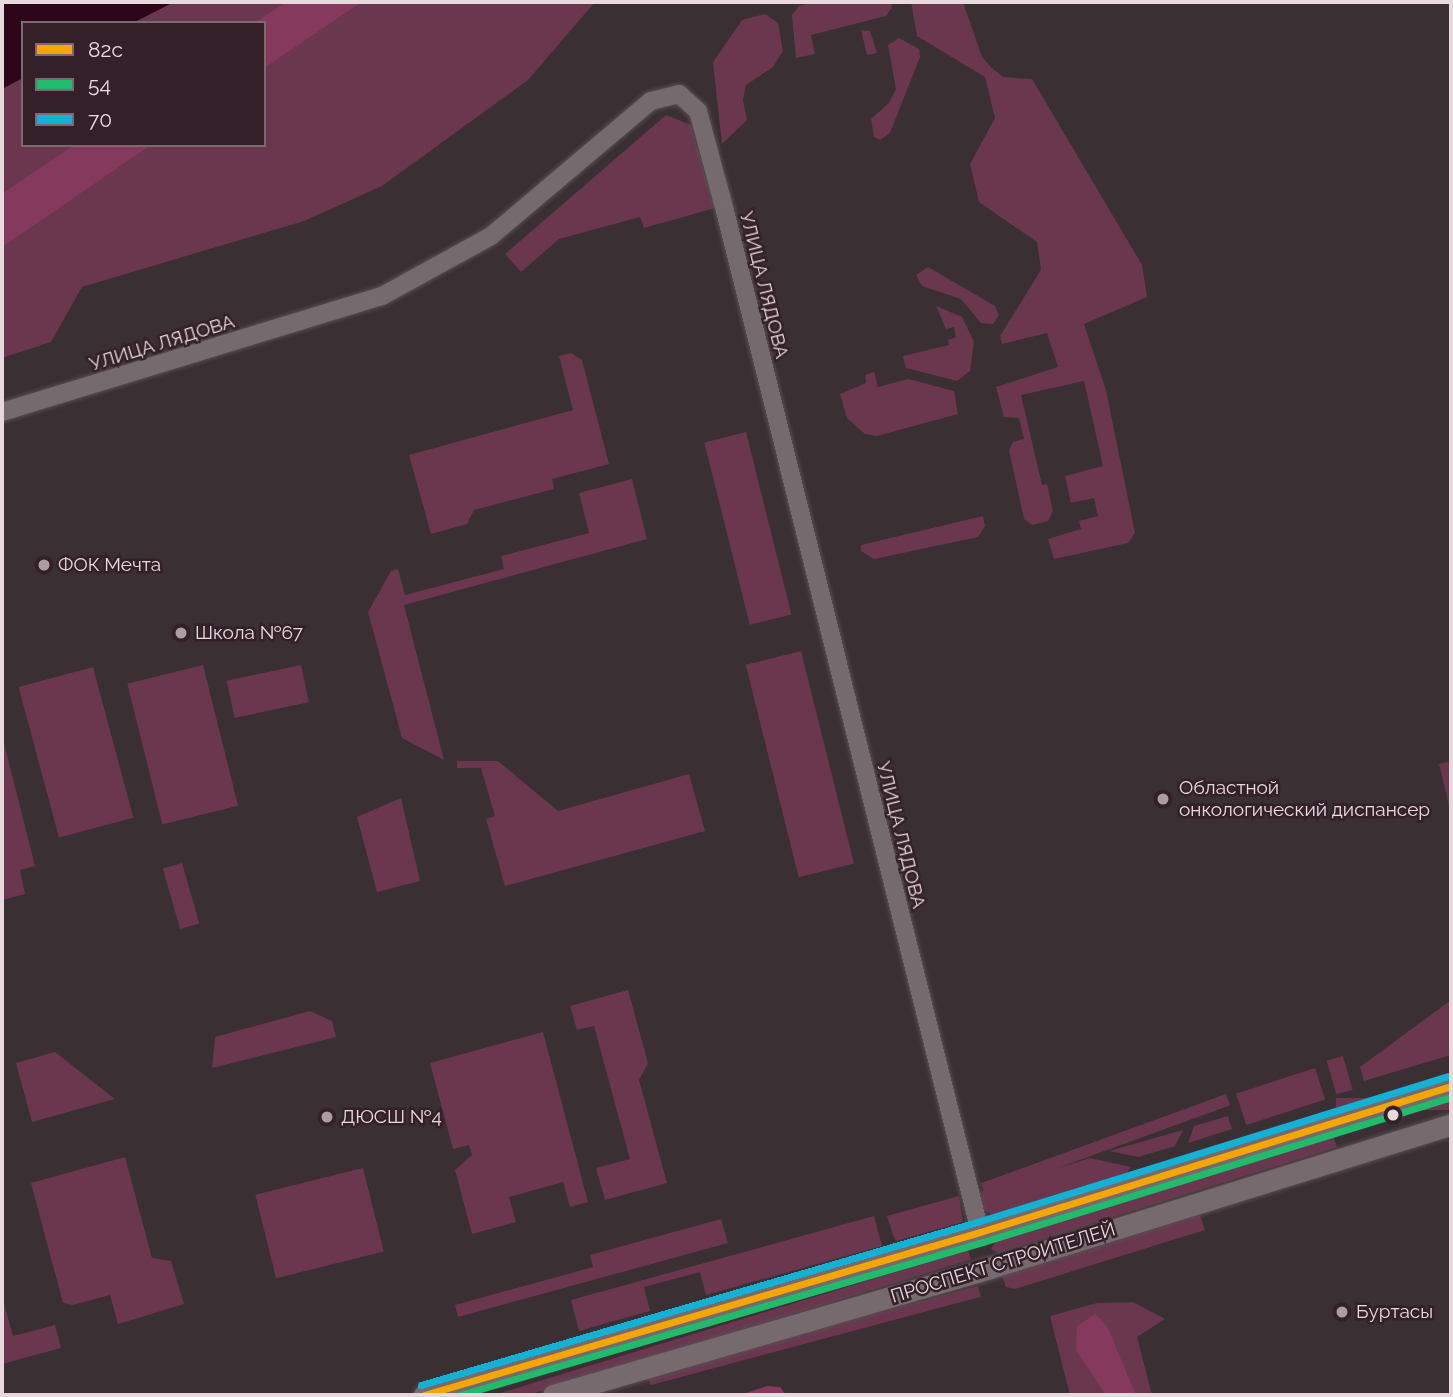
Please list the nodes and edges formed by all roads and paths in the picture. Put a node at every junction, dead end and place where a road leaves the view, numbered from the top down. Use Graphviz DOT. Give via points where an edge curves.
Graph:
graph roads {
  1 [pos="2,412"];
  2 [pos="1451,1086"];
  3 [pos="1451,1124"];
  4 [pos="980,1232"];
  5 [pos="424,1395"];
  6 [pos="553,1395"];
  1 -- 4 [label="street, УЛИЦА ЛЯДОВА" via="382,296 491,236 651,101 679,94 698,111"];
  2 -- 4 [label="main road, ПРОСПЕКТ СТРОИТЕЛЕЙ"];
  3 -- 6 [label="main road, ПРОСПЕКТ СТРОИТЕЛЕЙ" via="990,1268"];
  4 -- 5 [label="main road, ПРОСПЕКТ СТРОИТЕЛЕЙ"];
}
